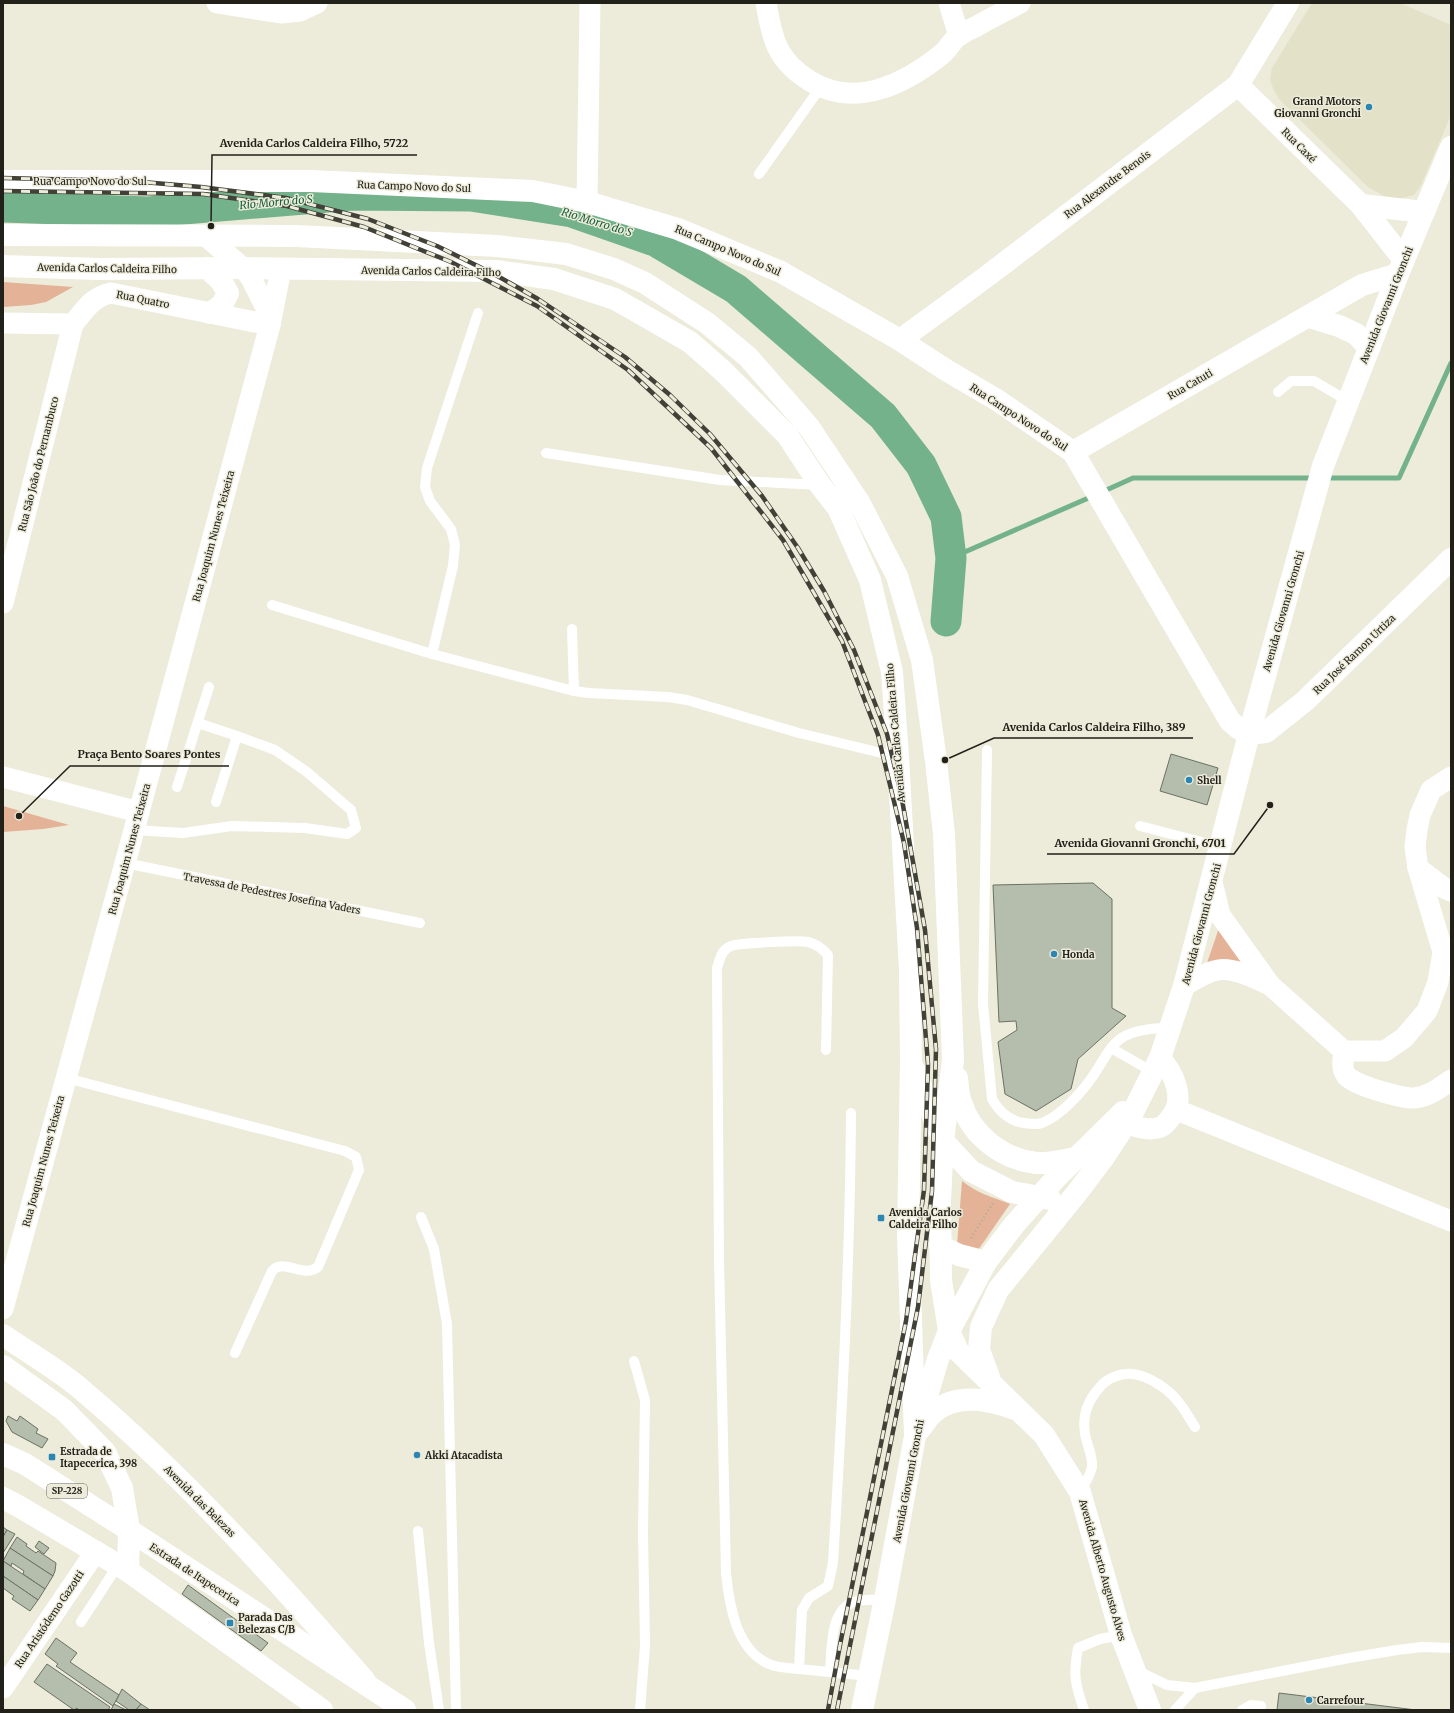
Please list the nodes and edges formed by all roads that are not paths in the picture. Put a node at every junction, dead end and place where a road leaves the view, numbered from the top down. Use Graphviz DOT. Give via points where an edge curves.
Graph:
graph roads {
  1 [pos="217,3"];
  2 [pos="317,3"];
  3 [pos="590,3"];
  4 [pos="766,3"];
  5 [pos="949,3"];
  6 [pos="1020,3"];
  7 [pos="1288,3"];
  8 [pos="959,36"];
  9 [pos="1238,84"];
  10 [pos="820,88"];
  11 [pos="1451,147"];
  12 [pos="759,174"];
  13 [pos="3,181"];
  14 [pos="587,202"];
  15 [pos="1361,205"];
  16 [pos="1424,212"];
  17 [pos="3,235"];
  18 [pos="206,236"];
  19 [pos="3,266"];
  20 [pos="1401,267"];
  21 [pos="207,268"];
  22 [pos="243,268"];
  23 [pos="281,269"];
  24 [pos="210,313"];
  25 [pos="478,313"];
  26 [pos="1309,317"];
  27 [pos="270,322"];
  28 [pos="3,324"];
  29 [pos="73,324"];
  30 [pos="900,340"];
  31 [pos="1369,348"];
  32 [pos="1278,392"];
  33 [pos="1348,401"];
  34 [pos="1073,452"];
  35 [pos="546,453"];
  36 [pos="820,485"];
  37 [pos="1451,559"];
  38 [pos="3,603"];
  39 [pos="272,605"];
  40 [pos="572,629"];
  41 [pos="432,654"];
  42 [pos="210,687"];
  43 [pos="574,691"];
  44 [pos="198,723"];
  45 [pos="1249,734"];
  46 [pos="237,736"];
  47 [pos="988,750"];
  48 [pos="898,757"];
  49 [pos="3,777"];
  50 [pos="1451,777"];
  51 [pos="177,787"];
  52 [pos="216,802"];
  53 [pos="137,821"];
  54 [pos="1140,826"];
  55 [pos="1221,847"];
  56 [pos="125,863"];
  57 [pos="1418,868"];
  58 [pos="1212,882"];
  59 [pos="1451,891"];
  60 [pos="420,923"];
  61 [pos="1270,985"];
  62 [pos="1184,986"];
  63 [pos="1170,1028"];
  64 [pos="1112,1048"];
  65 [pos="826,1050"];
  66 [pos="1344,1051"];
  67 [pos="954,1060"];
  68 [pos="911,1062"];
  69 [pos="1153,1072"];
  70 [pos="66,1078"];
  71 [pos="1451,1080"];
  72 [pos="1177,1110"];
  73 [pos="851,1113"];
  74 [pos="1127,1124"];
  75 [pos="943,1142"];
  76 [pos="1076,1158"];
  77 [pos="1076,1194"];
  78 [pos="1038,1197"];
  79 [pos="422,1217"];
  80 [pos="1451,1221"];
  81 [pos="940,1246"];
  82 [pos="986,1262"];
  83 [pos="3,1309"];
  84 [pos="949,1331"];
  85 [pos="3,1334"];
  86 [pos="234,1353"];
  87 [pos="634,1362"];
  88 [pos="3,1366"];
  89 [pos="990,1382"];
  90 [pos="1021,1411"];
  91 [pos="1195,1428"];
  92 [pos="915,1436"];
  93 [pos="3,1454"];
  94 [pos="1080,1492"];
  95 [pos="3,1498"];
  96 [pos="129,1530"];
  97 [pos="418,1531"];
  98 [pos="96,1551"];
  99 [pos="123,1568"];
  100 [pos="885,1599"];
  101 [pos="82,1622"];
  102 [pos="1121,1634"];
  103 [pos="1451,1648"];
  104 [pos="799,1669"];
  105 [pos="1135,1669"];
  106 [pos="830,1672"];
  107 [pos="869,1676"];
  108 [pos="3,1688"];
  109 [pos="1195,1688"];
  110 [pos="374,1691"];
  111 [pos="302,1702"];
  112 [pos="1261,1706"];
  113 [pos="322,1710"];
  114 [pos="405,1710"];
  115 [pos="439,1710"];
  116 [pos="456,1710"];
  117 [pos="640,1710"];
  118 [pos="862,1710"];
  119 [pos="1084,1710"];
  120 [pos="1150,1710"];
  121 [pos="1175,1710"];
  122 [pos="1242,1710"];
  1 -- 2 [label="street" via="281,13 300,11"];
  3 -- 14 [label="street"];
  4 -- 10 [label="street" via="770,26 781,56 797,73"];
  5 -- 8 [label="street"];
  6 -- 8 [label="street"];
  7 -- 9 [label="main road, Rua Alexandre Benois"];
  8 -- 10 [label="street" via="944,53 918,72 884,89 855,94"];
  9 -- 15 [label="main road, Rua Caxé"];
  9 -- 30 [label="main road, Rua Alexandre Benois"];
  10 -- 12 [label="lane"];
  11 -- 16 [label="main road, Avenida Giovanni Gronchi"];
  13 -- 14 [label="main road, Rua Campo Novo do Sul" via="311,181 533,191"];
  14 -- 30 [label="main road, Rua Campo Novo do Sul" via="678,228 781,272"];
  15 -- 16 [label="main road"];
  15 -- 20 [label="main road, Rua Caxé"];
  16 -- 20 [label="main road, Avenida Giovanni Gronchi"];
  17 -- 18 [label="main road"];
  18 -- 22 [label="street"];
  18 -- 67 [label="main road" via="296,236 489,245 566,254 614,269 645,283 707,323 748,357 809,427 858,502 897,576 922,660 944,834"];
  19 -- 21 [label="main road, Avenida Carlos Caldeira Filho" via="99,269"];
  20 -- 26 [label="main road, Rua Catuti"];
  20 -- 31 [label="main road, Avenida Giovanni Gronchi"];
  21 -- 22 [label="main road, Avenida Carlos Caldeira Filho"];
  21 -- 24 [label="main road" via="221,281 228,293 222,305"];
  22 -- 23 [label="main road, Avenida Carlos Caldeira Filho"];
  22 -- 27 [label="street" via="251,278"];
  23 -- 27 [label="street, Rua Joaquim Nunes Teixeira"];
  23 -- 36 [label="main road, Avenida Carlos Caldeira Filho" via="496,271 554,279 615,299 690,342 723,371 787,435"];
  24 -- 27 [label="street, Rua Quatro"];
  24 -- 29 [label="street, Rua Quatro" via="111,293 100,295 92,301"];
  25 -- 41 [label="lane" via="427,468 426,487 430,501 452,529 455,545 453,566"];
  26 -- 31 [label="main road" via="1356,334"];
  26 -- 34 [label="main road, Rua Catuti"];
  27 -- 53 [label="street, Rua Joaquim Nunes Teixeira"];
  28 -- 29 [label="street"];
  29 -- 38 [label="street, Rua São João do Pernambuco"];
  30 -- 34 [label="main road, Rua Campo Novo do Sul" via="997,400"];
  31 -- 33 [label="main road, Avenida Giovanni Gronchi"];
  32 -- 33 [label="lane" via="1291,381 1314,381"];
  33 -- 45 [label="main road, Avenida Giovanni Gronchi" via="1323,466"];
  34 -- 45 [label="main road, Rua Campo Novo do Sul" via="1230,721"];
  35 -- 36 [label="lane" via="720,480"];
  36 -- 48 [label="main road, Avenida Carlos Caldeira Filho" via="838,508 870,580 892,672"];
  37 -- 45 [label="main road, Rua José Ramon Urtiza" via="1305,701 1266,732"];
  39 -- 41 [label="lane"];
  40 -- 43 [label="lane"];
  41 -- 43 [label="lane"];
  42 -- 44 [label="lane"];
  43 -- 48 [label="lane" via="687,700 799,733"];
  44 -- 46 [label="lane"];
  44 -- 51 [label="lane"];
  45 -- 55 [label="main road, Avenida Giovanni Gronchi"];
  46 -- 52 [label="lane"];
  46 -- 53 [label="lane" via="275,750 307,772 351,810 356,828 347,834 305,828 232,826 183,833"];
  47 -- 64 [label="lane" via="983,1004 992,1099 999,1111 1017,1122 1041,1123 1054,1117 1070,1103 1094,1075"];
  48 -- 68 [label="main road, Avenida Carlos Caldeira Filho" via="910,970"];
  49 -- 53 [label="street"];
  50 -- 57 [label="street" via="1431,790 1420,815 1415,847"];
  53 -- 56 [label="street, Rua Joaquim Nunes Teixeira"];
  54 -- 55 [label="lane"];
  55 -- 58 [label="main road, Avenida Giovanni Gronchi"];
  56 -- 60 [label="lane, Travessa de Pedestres Josefina Vaders"];
  56 -- 70 [label="street, Rua Joaquim Nunes Teixeira"];
  57 -- 59 [label="street"];
  57 -- 66 [label="street" via="1443,952 1438,982 1427,1011 1404,1038 1385,1051"];
  58 -- 61 [label="street" via="1220,915"];
  58 -- 62 [label="main road, Avenida Giovanni Gronchi"];
  61 -- 62 [label="street" via="1242,973 1219,970 1198,977"];
  61 -- 66 [label="street"];
  62 -- 63 [label="main road, Avenida Giovanni Gronchi"];
  63 -- 64 [label="lane" via="1144,1030 1122,1037"];
  63 -- 69 [label="main road, Avenida Giovanni Gronchi"];
  64 -- 69 [label="lane"];
  65 -- 104 [label="lane" via="828,955 821,947 806,942 756,943 731,945 721,953 717,968 719,1260 726,1573 729,1603 747,1647 768,1664"];
  66 -- 71 [label="street" via="1342,1063 1345,1074 1354,1082 1389,1093 1414,1098 1432,1094"];
  67 -- 75 [label="main road"];
  67 -- 76 [label="main road" via="961,1102 970,1122 993,1147 1016,1158 1036,1163"];
  68 -- 75 [label="main road"];
  68 -- 92 [label="main road, Avenida Carlos Caldeira Filho" via="908,1234"];
  69 -- 72 [label="street" via="1167,1066 1176,1083"];
  69 -- 74 [label="main road, Avenida Giovanni Gronchi"];
  69 -- 76 [label="main road, Avenida Giovanni Gronchi" via="1125,1109"];
  70 -- 83 [label="street, Rua Joaquim Nunes Teixeira"];
  70 -- 86 [label="lane" via="345,1151 356,1157 359,1170 318,1267 314,1271 306,1272 275,1267"];
  72 -- 74 [label="street" via="1163,1126 1156,1129"];
  72 -- 80 [label="street"];
  73 -- 104 [label="lane" via="842,1405 833,1563 828,1586 809,1598 802,1610"];
  74 -- 77 [label="main road, Avenida Giovanni Gronchi"];
  75 -- 78 [label="main road" via="971,1171 1012,1192"];
  75 -- 81 [label="main road"];
  76 -- 78 [label="main road, Avenida Giovanni Gronchi"];
  77 -- 78 [label="main road" via="1060,1200"];
  77 -- 89 [label="main road, Avenida Giovanni Gronchi" via="998,1290 981,1327 979,1350"];
  78 -- 82 [label="main road, Avenida Giovanni Gronchi"];
  79 -- 116 [label="lane" via="434,1249 447,1324"];
  81 -- 82 [label="main road" via="959,1255"];
  81 -- 84 [label="main road" via="941,1280"];
  82 -- 84 [label="main road, Avenida Giovanni Gronchi"];
  84 -- 89 [label="main road, Avenida Alberto Augusto Alves" via="958,1351"];
  84 -- 92 [label="main road, Avenida Giovanni Gronchi"];
  85 -- 110 [label="main road, Avenida das Belezas" via="81,1389 224,1523"];
  87 -- 117 [label="lane" via="645,1400 645,1646"];
  88 -- 96 [label="main road" via="64,1410 105,1452 122,1488"];
  89 -- 90 [label="main road, Avenida Alberto Augusto Alves"];
  90 -- 92 [label="main road" via="1003,1405 960,1400 932,1413"];
  90 -- 94 [label="main road, Avenida Alberto Augusto Alves" via="1044,1435"];
  91 -- 94 [label="lane" via="1180,1404 1152,1381 1138,1375 1126,1374 1105,1380 1088,1402 1085,1434 1091,1452 1092,1466"];
  92 -- 100 [label="main road, Avenida Giovanni Gronchi"];
  93 -- 96 [label="main road, Estrada de Itapecerica / SP-228" via="25,1464"];
  94 -- 102 [label="main road, Avenida Alberto Augusto Alves"];
  95 -- 98 [label="main road"];
  96 -- 99 [label="main road"];
  96 -- 110 [label="main road, Estrada de Itapecerica / SP-228"];
  97 -- 115 [label="lane"];
  98 -- 99 [label="main road"];
  98 -- 108 [label="street, Rua Aristódemo Gazotti"];
  99 -- 101 [label="lane"];
  99 -- 111 [label="main road"];
  100 -- 106 [label="lane" via="852,1602 842,1609 834,1629"];
  100 -- 107 [label="main road, Avenida Giovanni Gronchi"];
  102 -- 105 [label="main road, Avenida Alberto Augusto Alves"];
  102 -- 119 [label="lane" via="1078,1648 1075,1684"];
  103 -- 109 [label="lane" via="1422,1647 1397,1650"];
  104 -- 106 [label="lane"];
  105 -- 109 [label="lane" via="1167,1685"];
  105 -- 120 [label="main road, Avenida Alberto Augusto Alves"];
  106 -- 107 [label="lane"];
  107 -- 118 [label="main road, Avenida Giovanni Gronchi"];
  109 -- 121 [label="lane"];
  110 -- 114 [label="main road, Estrada de Itapecerica / SP-228"];
  111 -- 113 [label="main road"];
  112 -- 122 [label="lane" via="1251,1705"];
}
